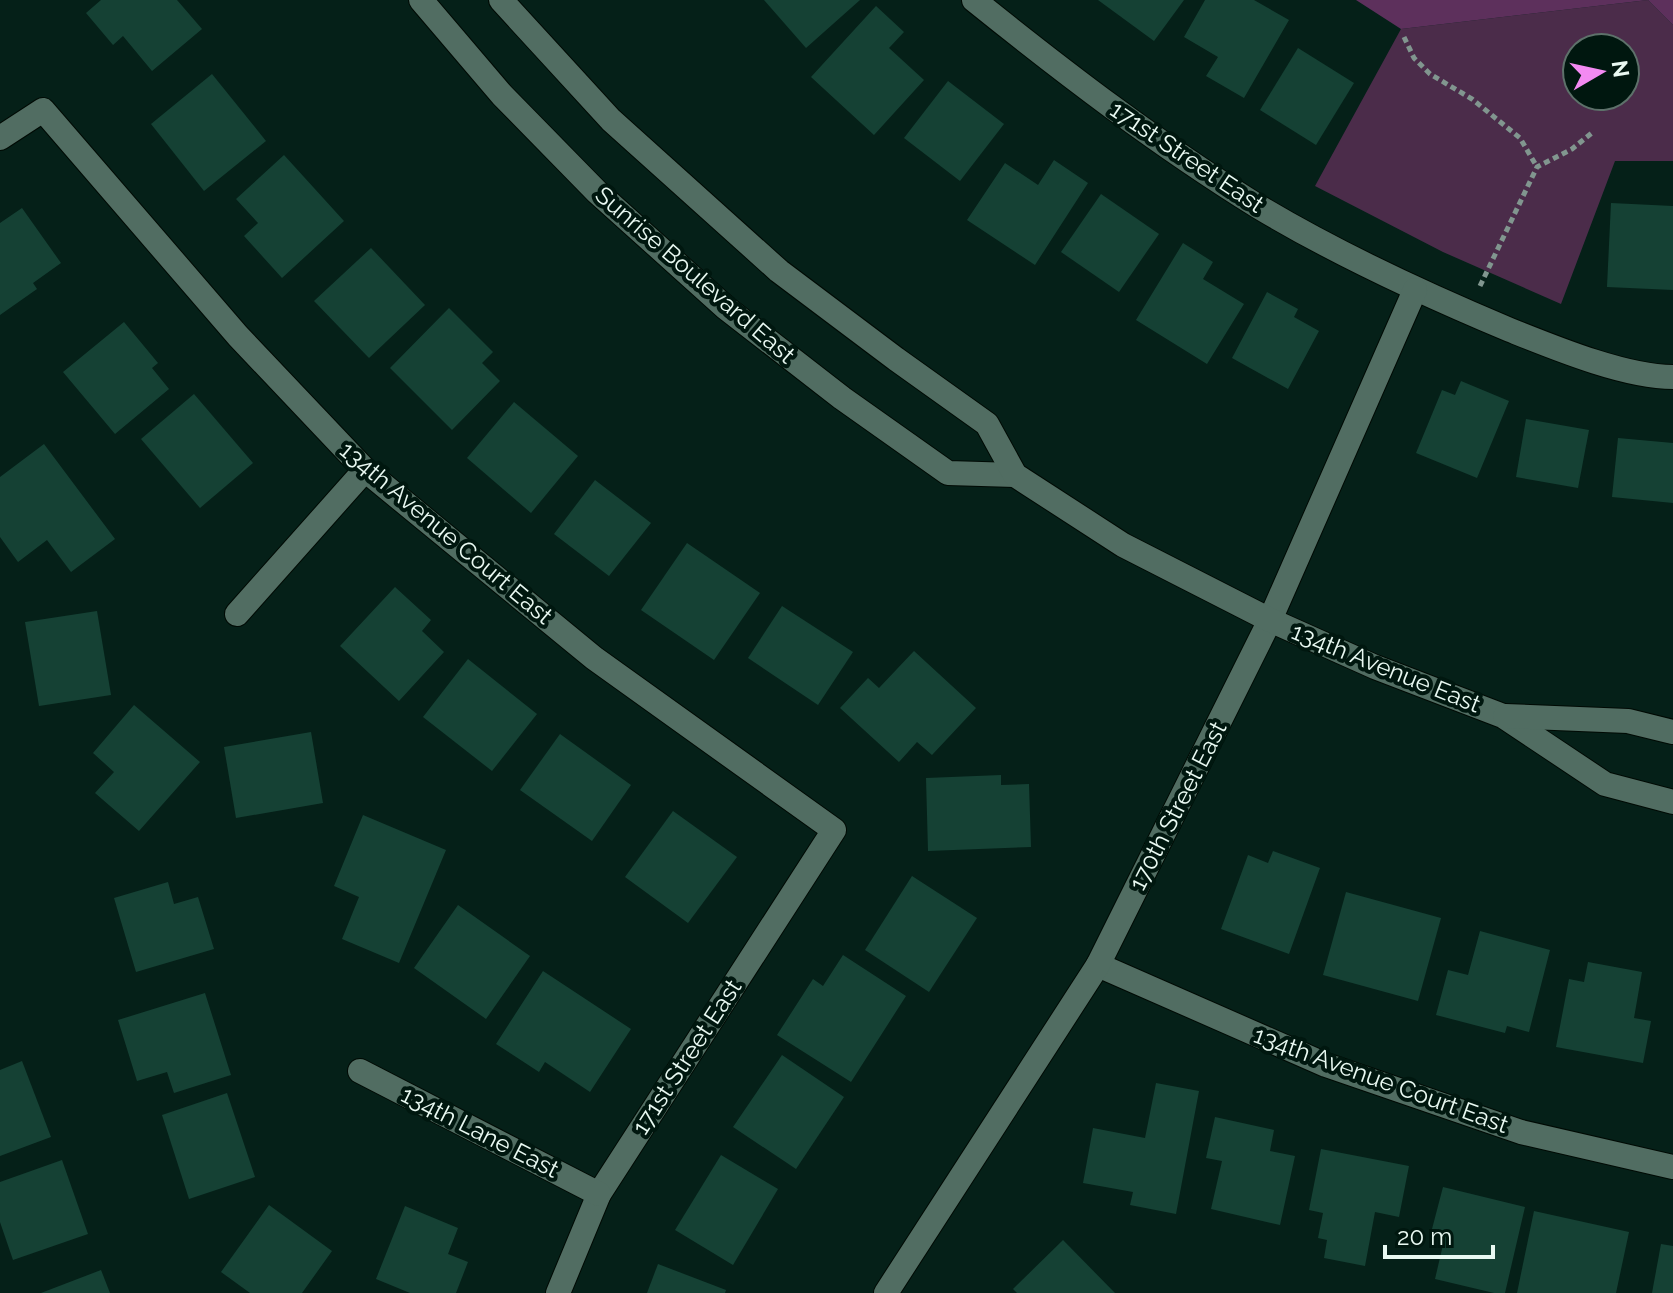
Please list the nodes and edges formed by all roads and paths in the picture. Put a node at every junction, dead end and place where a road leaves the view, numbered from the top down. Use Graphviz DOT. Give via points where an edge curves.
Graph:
graph roads {
  1 [pos="421,0"];
  2 [pos="501,0"];
  3 [pos="974,0"];
  4 [pos="1404,37"];
  5 [pos="1593,132"];
  6 [pos="0,138"];
  7 [pos="1537,167"];
  8 [pos="1415,290"];
  9 [pos="1467,312"];
  10 [pos="1673,377"];
  11 [pos="365,470"];
  12 [pos="1015,475"];
  13 [pos="237,614"];
  14 [pos="1270,620"];
  15 [pos="1503,716"];
  16 [pos="1673,732"];
  17 [pos="1673,802"];
  18 [pos="834,830"];
  19 [pos="1098,965"];
  20 [pos="360,1071"];
  21 [pos="1673,1167"];
  22 [pos="599,1194"];
  23 [pos="558,1293"];
  24 [pos="886,1293"];
  1 -- 12 [label="street, Sunrise Boulevard East" via="502,95 597,192 726,308 948,473"];
  2 -- 12 [label="street" via="611,120 779,271 987,424"];
  3 -- 8 [label="street, 171st Street East" via="1163,144 1261,208"];
  4 -- 7 [label="path" via="1430,74 1520,138"];
  5 -- 7 [label="path"];
  6 -- 11 [label="street, 134th Avenue Court East" via="43,110 238,336"];
  7 -- 9 [label="path"];
  8 -- 9 [label="street, 171st Street East"];
  8 -- 14 [label="street, 170th Street East"];
  9 -- 10 [label="street, 171st Street East" via="1622,369"];
  11 -- 13 [label="street"];
  11 -- 18 [label="street, 134th Avenue Court East" via="594,658"];
  12 -- 14 [label="street" via="1123,545"];
  14 -- 15 [label="street, 134th Avenue East"];
  14 -- 19 [label="street, 170th Street East"];
  15 -- 16 [label="street, 134th Avenue East" via="1628,721"];
  15 -- 17 [label="street, 134th Avenue East" via="1605,784"];
  18 -- 22 [label="street, 171st Street East"];
  19 -- 21 [label="street, 134th Avenue Court East" via="1326,1065 1521,1132"];
  19 -- 24 [label="street, 170th Street East"];
  20 -- 22 [label="street, 134th Lane East"];
  22 -- 23 [label="street, 171st Street East"];
}
